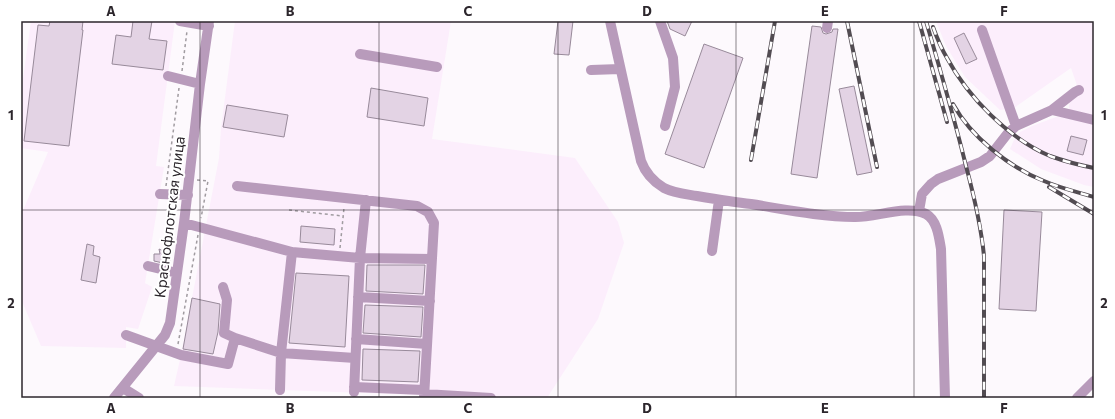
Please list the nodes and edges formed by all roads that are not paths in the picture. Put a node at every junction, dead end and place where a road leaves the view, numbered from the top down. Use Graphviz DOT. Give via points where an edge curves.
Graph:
graph roads {
  1 [pos="610,21"];
  2 [pos="660,21"];
  3 [pos="184,22"];
  4 [pos="209,24"];
  5 [pos="982,30"];
  6 [pos="360,54"];
  7 [pos="437,67"];
  8 [pos="620,69"];
  9 [pos="591,70"];
  10 [pos="168,76"];
  11 [pos="200,84"];
  12 [pos="1079,90"];
  13 [pos="1052,110"];
  14 [pos="1094,120"];
  15 [pos="665,126"];
  16 [pos="1016,126"];
  17 [pos="237,186"];
  18 [pos="162,193"];
  19 [pos="188,195"];
  20 [pos="366,200"];
  21 [pos="719,200"];
  22 [pos="918,210"];
  23 [pos="184,223"];
  24 [pos="712,251"];
  25 [pos="292,252"];
  26 [pos="360,258"];
  27 [pos="432,259"];
  28 [pos="148,266"];
  29 [pos="177,273"];
  30 [pos="223,287"];
  31 [pos="358,297"];
  32 [pos="430,301"];
  33 [pos="126,335"];
  34 [pos="235,338"];
  35 [pos="356,339"];
  36 [pos="427,344"];
  37 [pos="156,347"];
  38 [pos="281,353"];
  39 [pos="355,358"];
  40 [pos="1094,381"];
  41 [pos="123,388"];
  42 [pos="280,390"];
  43 [pos="424,394"];
  44 [pos="114,398"];
  45 [pos="139,398"];
  46 [pos="491,398"];
  47 [pos="945,398"];
  48 [pos="1077,398"];
  1 -- 8 [label="street"];
  2 -- 15 [label="street" via="673,58 675,87"];
  3 -- 4 [label="street"];
  4 -- 11 [label="street, Краснофлотская улица"];
  5 -- 16 [label="street"];
  6 -- 7 [label="street"];
  8 -- 9 [label="street"];
  8 -- 21 [label="street" via="638,152 644,168 664,188"];
  10 -- 11 [label="street"];
  11 -- 19 [label="street, Краснофлотская улица"];
  12 -- 13 [label="street"];
  13 -- 14 [label="street"];
  13 -- 16 [label="street"];
  16 -- 22 [label="street" via="990,156 931,184 922,194"];
  17 -- 20 [label="street"];
  18 -- 19 [label="street"];
  19 -- 23 [label="street, Краснофлотская улица"];
  20 -- 26 [label="street"];
  20 -- 27 [label="street" via="417,206 428,212 434,223"];
  21 -- 22 [label="street" via="854,218"];
  21 -- 24 [label="street"];
  22 -- 47 [label="street" via="933,220 940,237"];
  23 -- 25 [label="street"];
  23 -- 29 [label="street, Краснофлотская улица"];
  25 -- 26 [label="street"];
  25 -- 38 [label="street"];
  26 -- 27 [label="street"];
  26 -- 31 [label="street"];
  27 -- 32 [label="street"];
  28 -- 29 [label="street"];
  29 -- 37 [label="street, Краснофлотская улица" via="170,323"];
  30 -- 34 [label="street" via="227,300 224,333"];
  31 -- 32 [label="street"];
  31 -- 35 [label="street"];
  32 -- 36 [label="street"];
  33 -- 37 [label="street"];
  34 -- 37 [label="street" via="228,364"];
  34 -- 38 [label="street"];
  35 -- 36 [label="street"];
  35 -- 39 [label="street"];
  36 -- 43 [label="street"];
  37 -- 41 [label="street, Краснофлотская улица"];
  38 -- 39 [label="street"];
  38 -- 42 [label="street"];
  39 -- 43 [label="street" via="354,390"];
  40 -- 48 [label="street"];
  41 -- 44 [label="street, Краснофлотская улица"];
  41 -- 45 [label="street"];
  43 -- 46 [label="street"];
}
